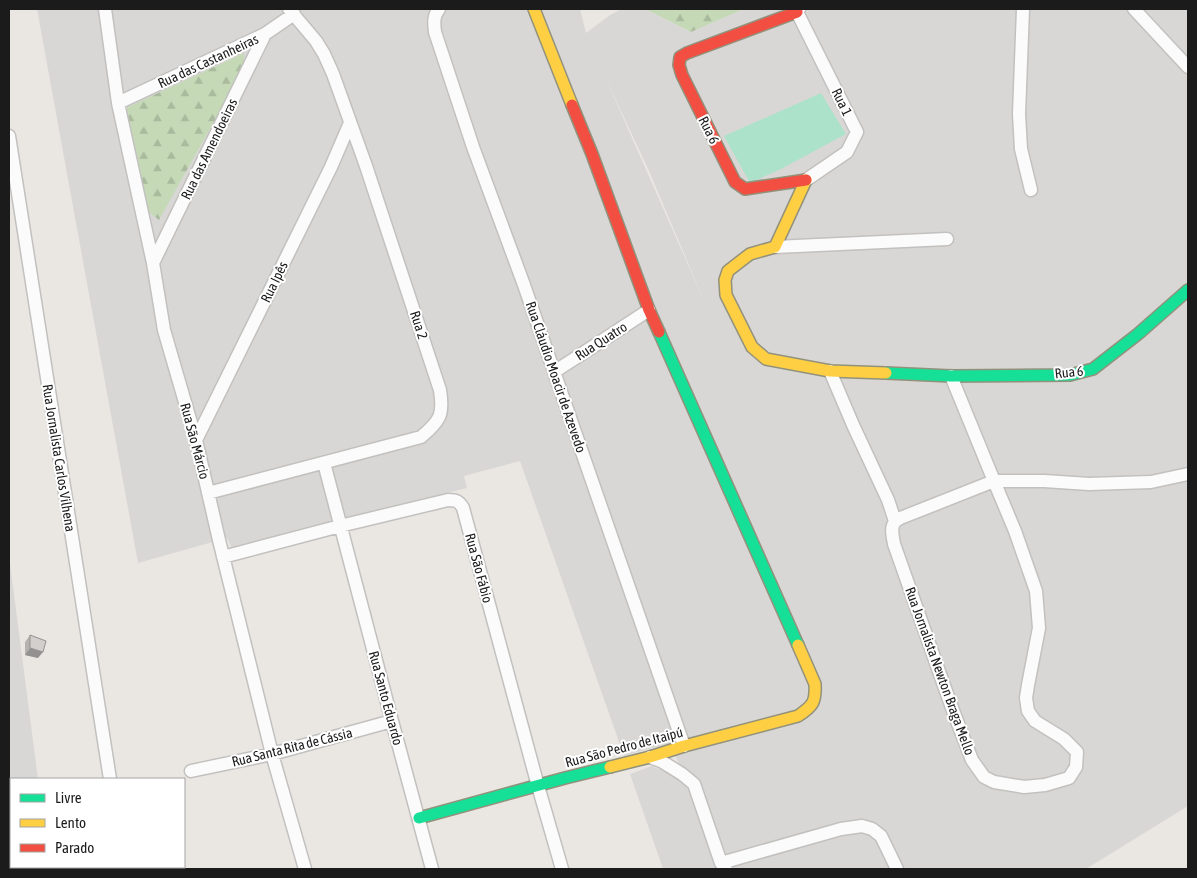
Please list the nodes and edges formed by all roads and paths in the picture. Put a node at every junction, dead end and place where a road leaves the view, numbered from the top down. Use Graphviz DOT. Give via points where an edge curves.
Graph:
graph roads {
  1 [pos="105,9"];
  2 [pos="439,9"];
  3 [pos="534,9"];
  4 [pos="1023,9"];
  5 [pos="1134,9"];
  6 [pos="798,10"];
  7 [pos="291,11"];
  8 [pos="265,34"];
  9 [pos="1188,67"];
  10 [pos="118,103"];
  11 [pos="350,123"];
  12 [pos="9,136"];
  13 [pos="806,180"];
  14 [pos="1031,190"];
  15 [pos="947,239"];
  16 [pos="774,247"];
  17 [pos="153,263"];
  18 [pos="1188,290"];
  19 [pos="649,310"];
  20 [pos="830,371"];
  21 [pos="554,372"];
  22 [pos="951,376"];
  23 [pos="196,440"];
  24 [pos="324,463"];
  25 [pos="1188,474"];
  26 [pos="994,481"];
  27 [pos="208,493"];
  28 [pos="895,521"];
  29 [pos="340,526"];
  30 [pos="223,557"];
  31 [pos="392,721"];
  32 [pos="684,746"];
  33 [pos="272,754"];
  34 [pos="650,757"];
  35 [pos="191,771"];
  36 [pos="110,778"];
  37 [pos="538,786"];
  38 [pos="419,818"];
  39 [pos="724,866"];
  40 [pos="305,869"];
  41 [pos="432,869"];
  42 [pos="562,869"];
  43 [pos="897,869"];
  1 -- 10 [label="street, Rua São Márcio"];
  2 -- 21 [label="street, Rua Cláudio Moacir de Azevedo" via="434,23 435,32"];
  3 -- 19 [label="street"];
  4 -- 14 [label="street" via="1019,114 1021,149"];
  5 -- 9 [label="street"];
  6 -- 13 [label="street, Rua 1" via="856,132 847,152"];
  6 -- 13 [label="street, Rua 6" via="687,52 680,57 679,64 735,182 745,189"];
  7 -- 8 [label="street, Rua das Castanheiras"];
  7 -- 11 [label="street, Rua 2" via="324,54"];
  8 -- 10 [label="street, Rua das Castanheiras"];
  8 -- 17 [label="street, Rua das Amendoeiras"];
  10 -- 17 [label="street, Rua São Márcio"];
  11 -- 23 [label="street, Rua Ipês"];
  11 -- 24 [label="street, Rua 2" via="442,404 433,427 420,437"];
  12 -- 36 [label="street, Rua Jornalista Carlos Vilhena"];
  13 -- 16 [label="street"];
  15 -- 16 [label="street, Rua 6"];
  16 -- 20 [label="street, Rua 6" via="750,254 728,271 726,295 752,347 759,354"];
  17 -- 23 [label="street, Rua São Márcio" via="164,330"];
  18 -- 22 [label="street, Rua 6" via="1093,369 1070,375"];
  19 -- 21 [label="street, Rua Quatro"];
  19 -- 32 [label="street, Rua São Pedro de Itaipú" via="815,684 816,700 798,716"];
  20 -- 22 [label="street, Rua 6"];
  20 -- 28 [label="street"];
  21 -- 32 [label="street, Rua Cláudio Moacir de Azevedo"];
  22 -- 26 [label="street"];
  23 -- 27 [label="street, Rua São Márcio"];
  24 -- 27 [label="street, Rua 2"];
  24 -- 29 [label="street, Rua Santo Eduardo"];
  25 -- 26 [label="street" via="1151,482"];
  26 -- 28 [label="street"];
  26 -- 28 [label="street, Rua Jornalista Newton Braga Mello" via="1036,591 1039,628 1026,698 1028,711 1034,721 1064,739 1077,752 1076,767 1068,778 1024,787 994,782 984,777 972,760 894,544"];
  27 -- 30 [label="street, Rua São Márcio"];
  29 -- 30 [label="street, Rua São Fábio"];
  29 -- 31 [label="street, Rua Santo Eduardo"];
  29 -- 37 [label="street, Rua São Fábio" via="448,500 461,504"];
  30 -- 33 [label="street, Rua São Márcio"];
  31 -- 33 [label="street, Rua Santa Rita de Cássia"];
  31 -- 38 [label="street, Rua Santo Eduardo"];
  32 -- 34 [label="street, Rua São Pedro de Itaipú"];
  33 -- 35 [label="street, Rua Santa Rita de Cássia"];
  33 -- 40 [label="street, Rua São Márcio"];
  34 -- 37 [label="street, Rua São Pedro de Itaipú"];
  34 -- 39 [label="street" via="694,784"];
  37 -- 38 [label="street, Rua São Pedro de Itaipú"];
  37 -- 42 [label="street, Rua São Fábio"];
  38 -- 41 [label="street, Rua Santo Eduardo"];
  39 -- 43 [label="street" via="840,829 862,826 881,836"];
}
